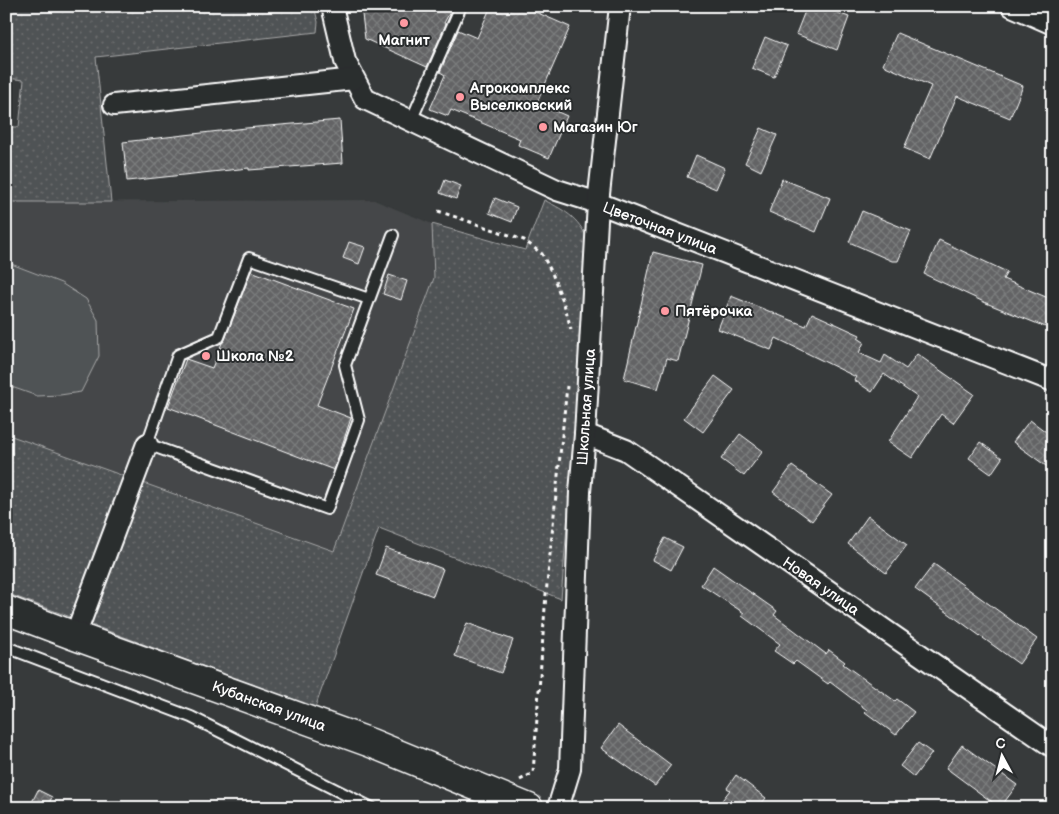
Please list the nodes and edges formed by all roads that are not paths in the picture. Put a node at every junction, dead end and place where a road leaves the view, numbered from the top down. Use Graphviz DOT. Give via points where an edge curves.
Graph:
graph roads {
  1 [pos="332,6"];
  2 [pos="461,6"];
  3 [pos="620,6"];
  4 [pos="1012,6"];
  5 [pos="1053,24"];
  6 [pos="354,79"];
  7 [pos="114,104"];
  8 [pos="411,121"];
  9 [pos="598,203"];
  10 [pos="393,235"];
  11 [pos="369,299"];
  12 [pos="1053,381"];
  13 [pos="585,434"];
  14 [pos="148,444"];
  15 [pos="6,610"];
  16 [pos="75,636"];
  17 [pos="6,647"];
  18 [pos="1053,747"];
  19 [pos="518,803"];
  20 [pos="372,808"];
  21 [pos="558,808"];
  1 -- 6 [label="street, Цветочная улица" via="345,61"];
  2 -- 8 [label="lane"];
  3 -- 9 [label="street, Школьная улица"];
  4 -- 5 [label="street"];
  6 -- 7 [label="street"];
  6 -- 8 [label="street, Цветочная улица" via="365,99"];
  8 -- 9 [label="street, Цветочная улица" via="557,190"];
  9 -- 12 [label="street, Цветочная улица"];
  9 -- 13 [label="street, Школьная улица"];
  10 -- 11 [label="lane"];
  11 -- 14 [label="lane" via="249,258 219,337 178,355"];
  11 -- 14 [label="lane" via="345,365 359,420 327,509"];
  13 -- 18 [label="street, Новая улица" via="626,450"];
  13 -- 21 [label="street, Школьная улица" via="570,768"];
  14 -- 16 [label="street"];
  15 -- 16 [label="main road, Кубанская улица"];
  16 -- 19 [label="main road, Кубанская улица" via="371,743"];
  17 -- 20 [label="lane" via="191,717"];
}
